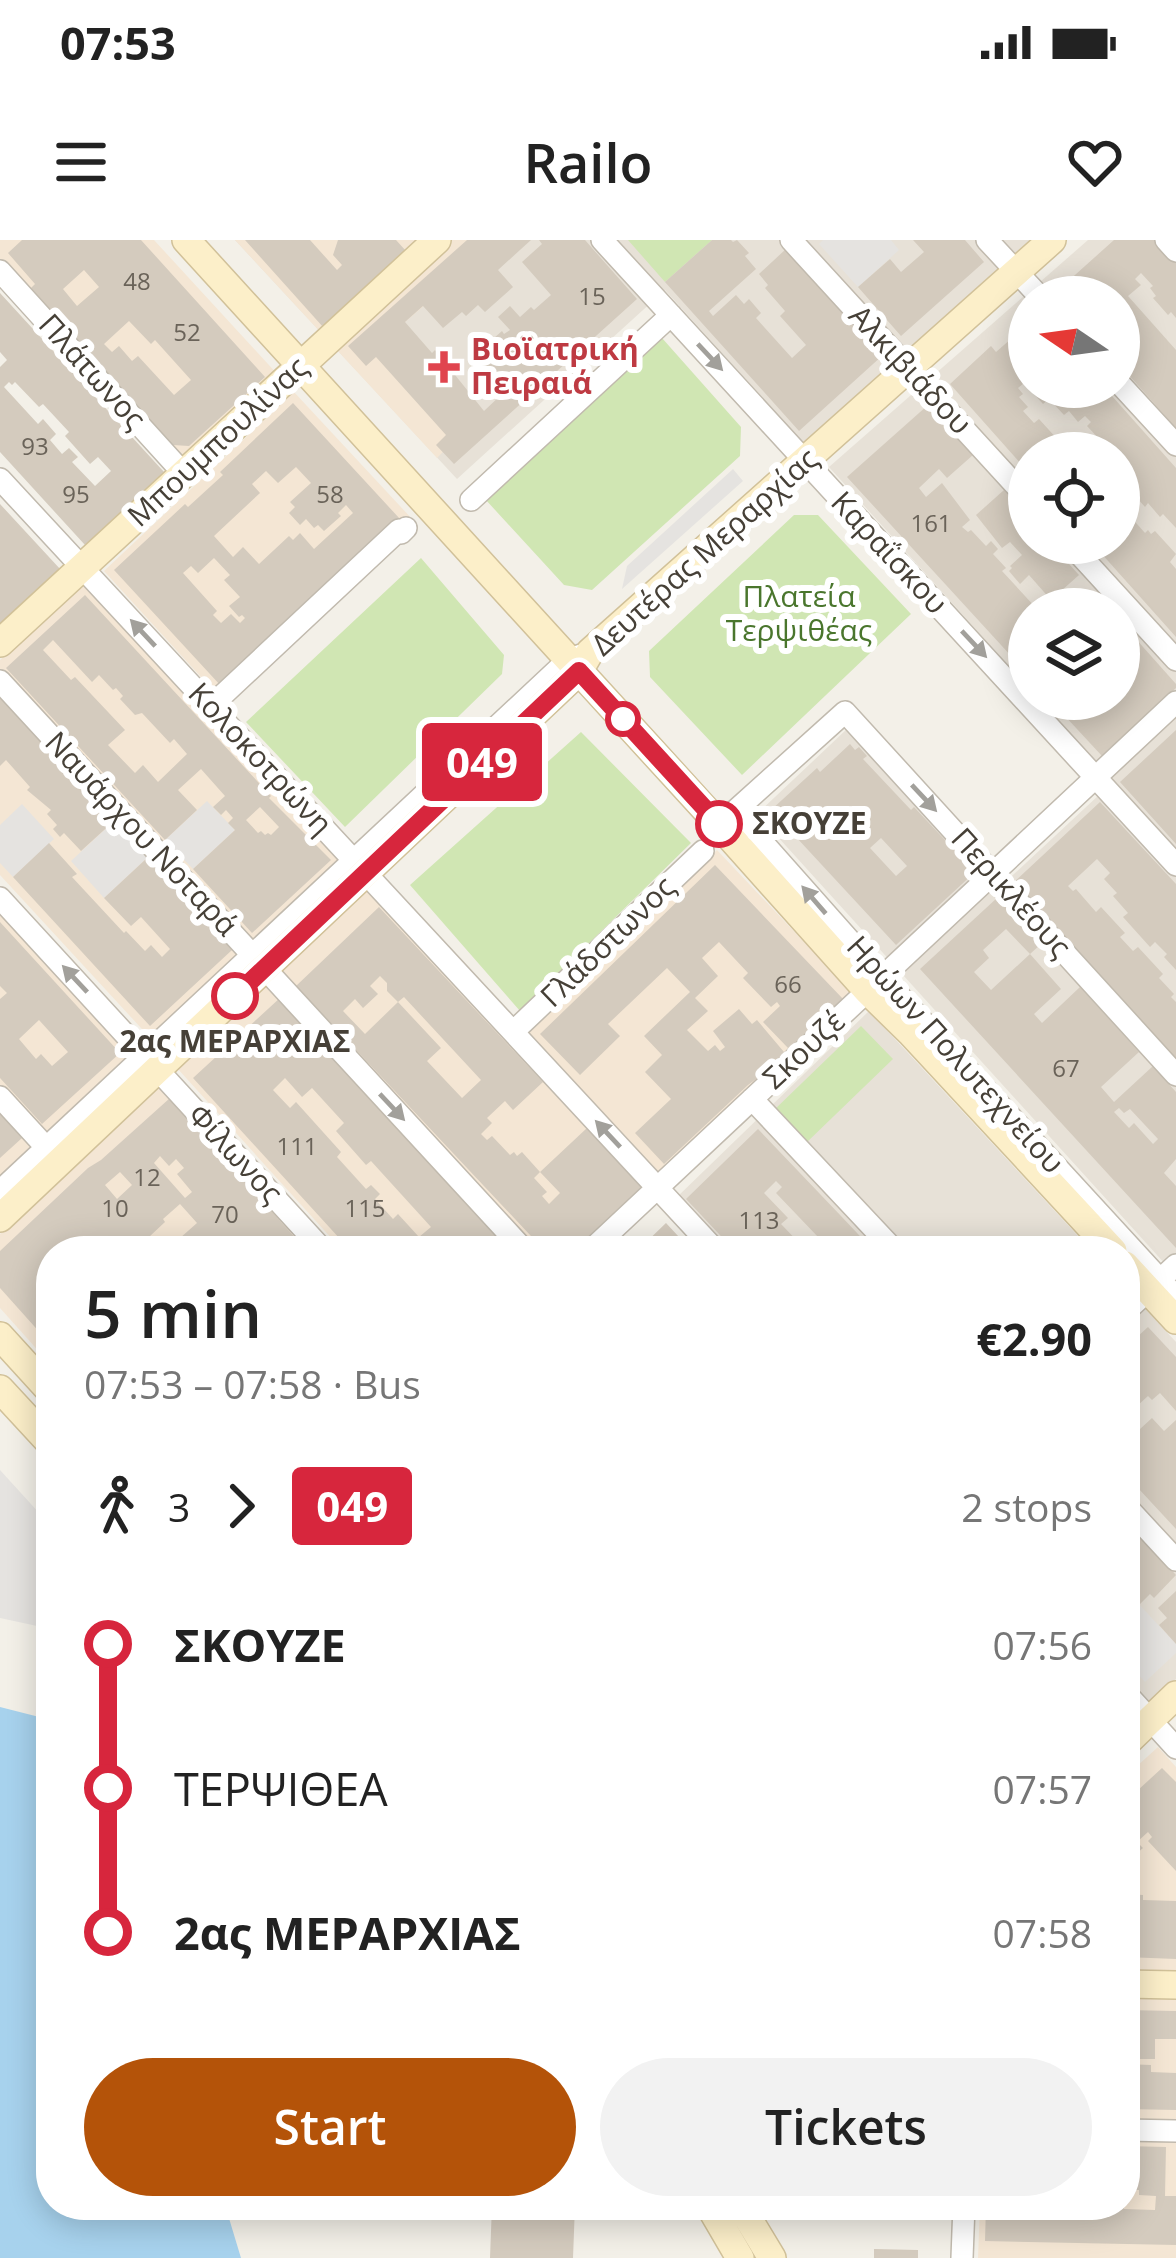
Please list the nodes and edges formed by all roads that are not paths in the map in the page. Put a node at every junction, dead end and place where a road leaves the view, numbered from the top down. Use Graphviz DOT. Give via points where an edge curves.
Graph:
graph roads {
  1 [pos="186,240"];
  2 [pos="602,240"];
  3 [pos="791,240"];
  4 [pos="987,240"];
  5 [pos="1052,240"];
  6 [pos="1166,240"];
  7 [pos="424,246"];
  8 [pos="1176,251"];
  9 [pos="0,271"];
  10 [pos="1016,272"];
  11 [pos="1020,276"];
  12 [pos="671,315"];
  13 [pos="300,366"];
  14 [pos="908,368"];
  15 [pos="1140,406"];
  16 [pos="1176,445"];
  17 [pos="805,461"];
  18 [pos="184,474"];
  19 [pos="1008,477"];
  20 [pos="0,479"];
  21 [pos="471,500"];
  22 [pos="406,528"];
  23 [pos="1088,564"];
  24 [pos="82,567"];
  25 [pos="0,643"];
  26 [pos="1176,660"];
  27 [pos="579,661"];
  28 [pos="0,681"];
  29 [pos="1176,702"];
  30 [pos="211,706"];
  31 [pos="1096,777"];
  32 [pos="727,817"];
  33 [pos="703,851"];
  34 [pos="1176,865"];
  35 [pos="360,866"];
  36 [pos="993,873"];
  37 [pos="0,898"];
  38 [pos="258,962"];
  39 [pos="875,984"];
  40 [pos="513,1032"];
  41 [pos="151,1062"];
  42 [pos="1176,1075"];
  43 [pos="0,1097"];
  44 [pos="752,1099"];
  45 [pos="52,1155"];
  46 [pos="657,1187"];
  47 [pos="0,1191"];
  48 [pos="0,1218"];
  49 [pos="310,1236"];
  50 [pos="511,1236"];
  51 [pos="606,1236"];
  52 [pos="702,1236"];
  53 [pos="881,1236"];
  54 [pos="1099,1236"];
  55 [pos="1119,1236"];
  56 [pos="1140,1257"];
  57 [pos="1165,1283"];
  58 [pos="1140,1301"];
  59 [pos="1176,1320"];
  60 [pos="0,1336"];
  61 [pos="36,1376"];
  62 [pos="0,1389"];
  63 [pos="36,1428"];
  64 [pos="1140,1520"];
  65 [pos="1176,1560"];
  66 [pos="1176,1695"];
  67 [pos="1140,1708"];
  68 [pos="1150,1719"];
  69 [pos="1140,1729"];
  70 [pos="1176,1748"];
  71 [pos="1140,1984"];
  72 [pos="1176,1985"];
  73 [pos="1140,2130"];
  74 [pos="1176,2131"];
  75 [pos="718,2220"];
  76 [pos="749,2220"];
  77 [pos="963,2220"];
  78 [pos="740,2258"];
  79 [pos="772,2258"];
  80 [pos="962,2258"];
  1 -- 13 [label="main road"];
  2 -- 12 [label="street, Καραΐσκου"];
  3 -- 14 [label="street, Αλκιβιάδου"];
  4 -- 10 [label="street"];
  5 -- 10 [label="main road, Δευτέρας Μεραρχίας"];
  6 -- 8 [label="street"];
  7 -- 13 [label="main road, Μπουμπουλίνας"];
  9 -- 18 [label="street, Πλάτωνος"];
  10 -- 11 [label="street"];
  10 -- 14 [label="main road, Δευτέρας Μεραρχίας"];
  12 -- 17 [label="street, Καραΐσκου, one-way"];
  12 -- 21 [label="street"];
  13 -- 18 [label="main road, Μπουμπουλίνας"];
  13 -- 27 [label="main road"];
  14 -- 17 [label="main road, Δευτέρας Μεραρχίας"];
  14 -- 19 [label="street, Αλκιβιάδου"];
  15 -- 16 [label="street"];
  17 -- 27 [label="main road, Δευτέρας Μεραρχίας"];
  17 -- 31 [label="street, Καραΐσκου, one-way"];
  18 -- 24 [label="main road, Μπουμπουλίνας"];
  20 -- 24 [label="street, Κολοκοτρώνη"];
  22 -- 30 [label="street"];
  23 -- 26 [label="street"];
  24 -- 25 [label="main road, Μπουμπουλίνας"];
  30 -- 24 [label="street, Κολοκοτρώνη, one-way"];
  27 -- 32 [label="main road"];
  27 -- 35 [label="main road, Δευτέρας Μεραρχίας"];
  28 -- 38 [label="street, Ναυάρχου Νοταρά"];
  29 -- 31 [label="street, Σκουζέ"];
  30 -- 35 [label="street, Κολοκοτρώνη"];
  31 -- 34 [label="street, Καραΐσκου"];
  31 -- 36 [label="street, Σκουζέ"];
  32 -- 36 [label="street, Περικλέους, one-way" via="845,712"];
  32 -- 39 [label="main road"];
  33 -- 40 [label="street, Γλάδστωνος"];
  35 -- 38 [label="main road, Δευτέρας Μεραρχίας"];
  35 -- 40 [label="street, Κολοκοτρώνη"];
  36 -- 39 [label="street, Σκουζέ"];
  36 -- 42 [label="street, Περικλέους"];
  41 -- 37 [label="street, Φίλωνος, one-way"];
  38 -- 41 [label="main road, Δευτέρας Μεραρχίας"];
  38 -- 50 [label="street, Ναυάρχου Νοταρά, one-way"];
  39 -- 44 [label="street, Σκουζέ"];
  39 -- 54 [label="main road, Ηρώων Πολυτεχνείου"];
  39 -- 55 [label="street, Ηρώων Πολυτεχνείου"];
  46 -- 40 [label="street, Κολοκοτρώνη, one-way"];
  41 -- 45 [label="main road, Δευτέρας Μεραρχίας"];
  41 -- 49 [label="street, Φίλωνος"];
  43 -- 45 [label="street"];
  44 -- 46 [label="street, Σκουζέ"];
  44 -- 53 [label="street"];
  45 -- 47 [label="street, Δευτέρας Μεραρχίας"];
  45 -- 48 [label="main road, Δευτέρας Μεραρχίας"];
  46 -- 51 [label="street, Σκουζέ"];
  46 -- 52 [label="street, Κολοκοτρώνη"];
  56 -- 57 [label="street, Ηρώων Πολυτεχνείου"];
  57 -- 58 [label="street"];
  57 -- 59 [label="main road, Ηρώων Πολυτεχνείου"];
  60 -- 61 [label="main road"];
  62 -- 63 [label="main road"];
  64 -- 65 [label="street"];
  66 -- 68 [label="main road"];
  67 -- 68 [label="street"];
  68 -- 69 [label="main road"];
  68 -- 70 [label="street"];
  71 -- 72 [label="main road"];
  73 -- 74 [label="street"];
  75 -- 78 [label="main road"];
  76 -- 79 [label="main road"];
  77 -- 80 [label="street"];
}
